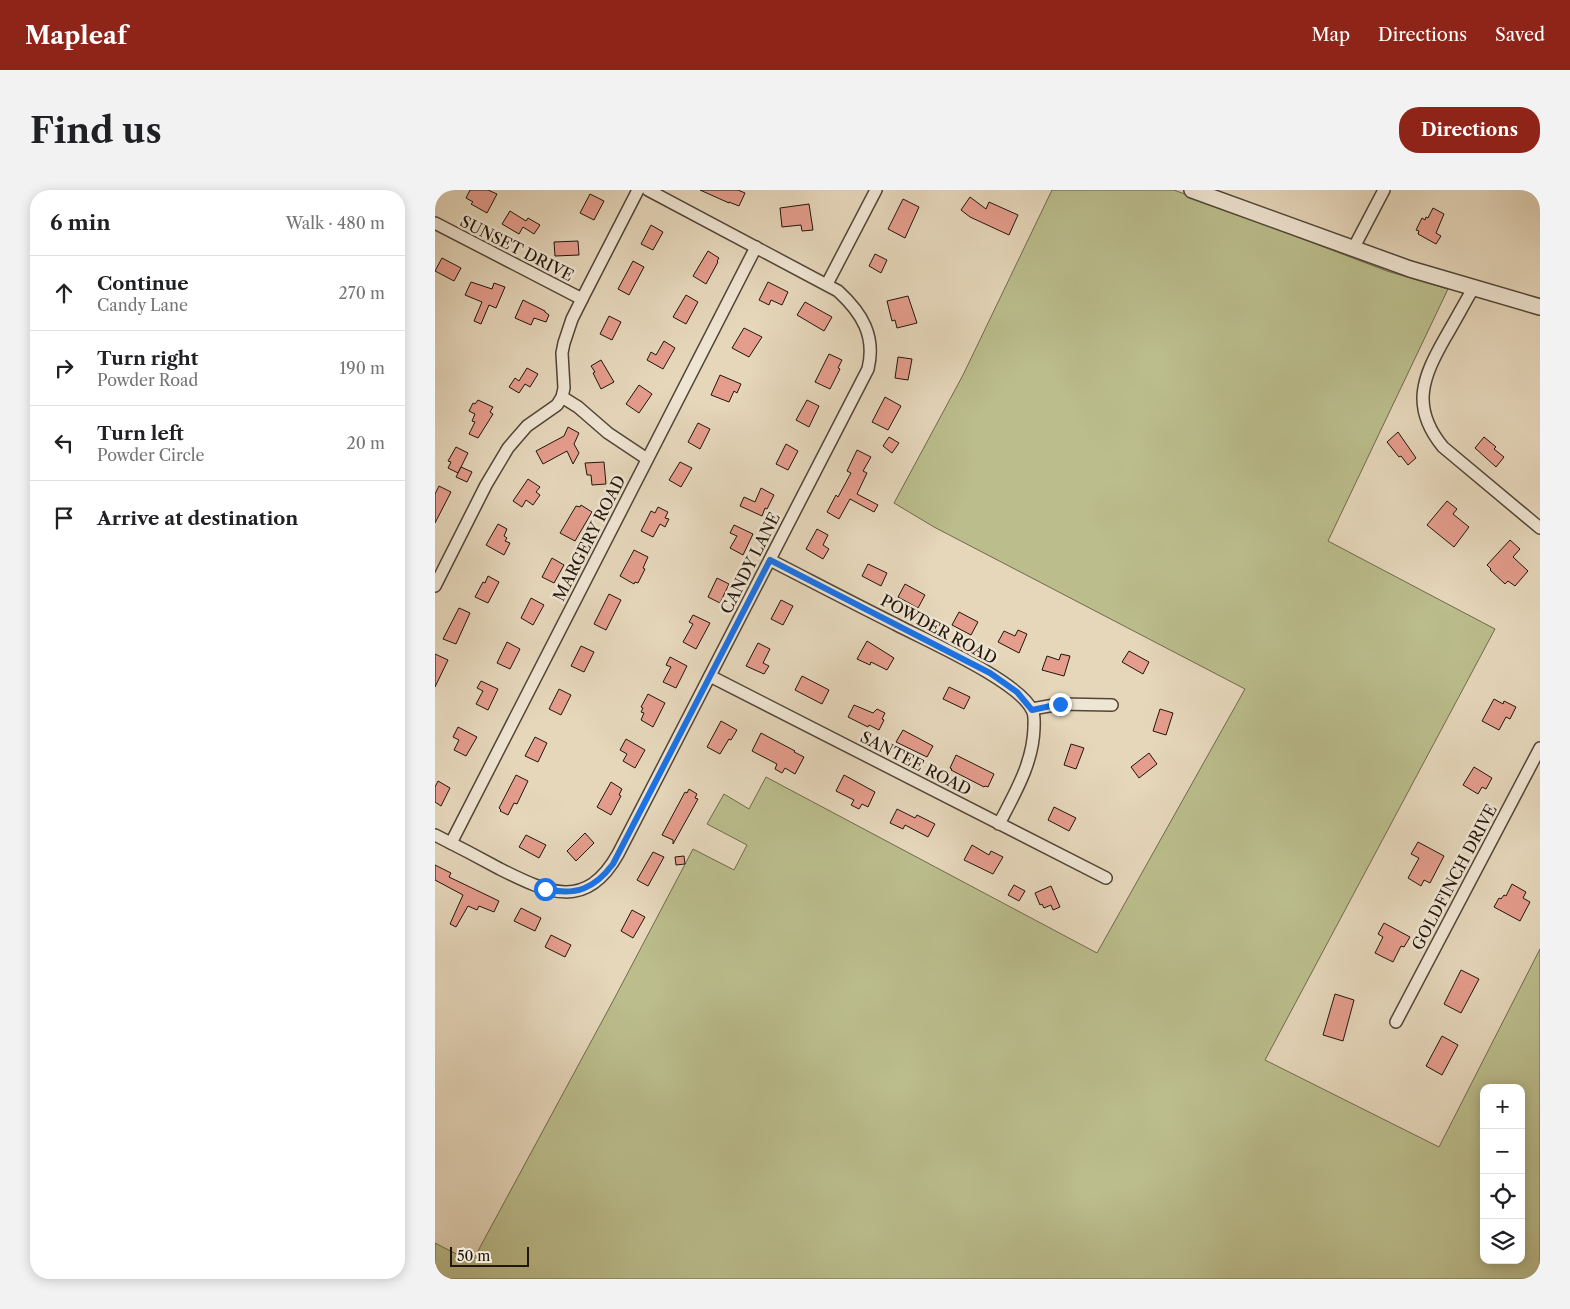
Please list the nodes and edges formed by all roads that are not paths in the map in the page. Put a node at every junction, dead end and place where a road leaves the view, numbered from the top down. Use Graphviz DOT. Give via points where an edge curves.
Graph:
graph roads {
  1 [pos="639,190"];
  2 [pos="648,190"];
  3 [pos="876,190"];
  4 [pos="1192,190"];
  5 [pos="1384,190"];
  6 [pos="435,224"];
  7 [pos="756,247"];
  8 [pos="1353,249"];
  9 [pos="827,284"];
  10 [pos="1474,287"];
  11 [pos="582,299"];
  12 [pos="1540,307"];
  13 [pos="562,397"];
  14 [pos="647,459"];
  15 [pos="1540,528"];
  16 [pos="770,560"];
  17 [pos="435,586"];
  18 [pos="710,676"];
  19 [pos="1112,705"];
  20 [pos="1032,710"];
  21 [pos="1540,748"];
  22 [pos="999,824"];
  23 [pos="435,835"];
  24 [pos="451,843"];
  25 [pos="1106,878"];
  26 [pos="1396,1022"];
  1 -- 11 [label="street"];
  2 -- 7 [label="street, CANDY LANE"];
  3 -- 9 [label="street"];
  4 -- 8 [label="street"];
  5 -- 8 [label="street"];
  6 -- 11 [label="street, SUNSET DRIVE"];
  7 -- 9 [label="street, CANDY LANE"];
  7 -- 14 [label="street, MARGERY ROAD"];
  8 -- 10 [label="street"];
  9 -- 16 [label="street, CANDY LANE" via="848,300 864,322 871,357 862,382"];
  10 -- 12 [label="street"];
  10 -- 15 [label="street" via="1428,370 1423,394 1426,418 1443,447"];
  11 -- 13 [label="street, SUNSET DRIVE" via="564,343"];
  13 -- 14 [label="street" via="608,434"];
  13 -- 17 [label="street" via="557,405 527,426 508,448"];
  14 -- 24 [label="street, MARGERY ROAD"];
  16 -- 18 [label="street, CANDY LANE"];
  16 -- 20 [label="street, POWDER ROAD" via="990,673 1017,692"];
  18 -- 22 [label="street, SANTEE ROAD"];
  18 -- 24 [label="street, CANDY LANE" via="613,864 592,885 575,891 545,889"];
  19 -- 20 [label="street" via="1060,704"];
  20 -- 22 [label="street" via="1034,733 1029,761"];
  21 -- 26 [label="street, GOLDFINCH DRIVE"];
  22 -- 25 [label="street, SANTEE ROAD"];
  23 -- 24 [label="street, CANDY LANE"];
}
